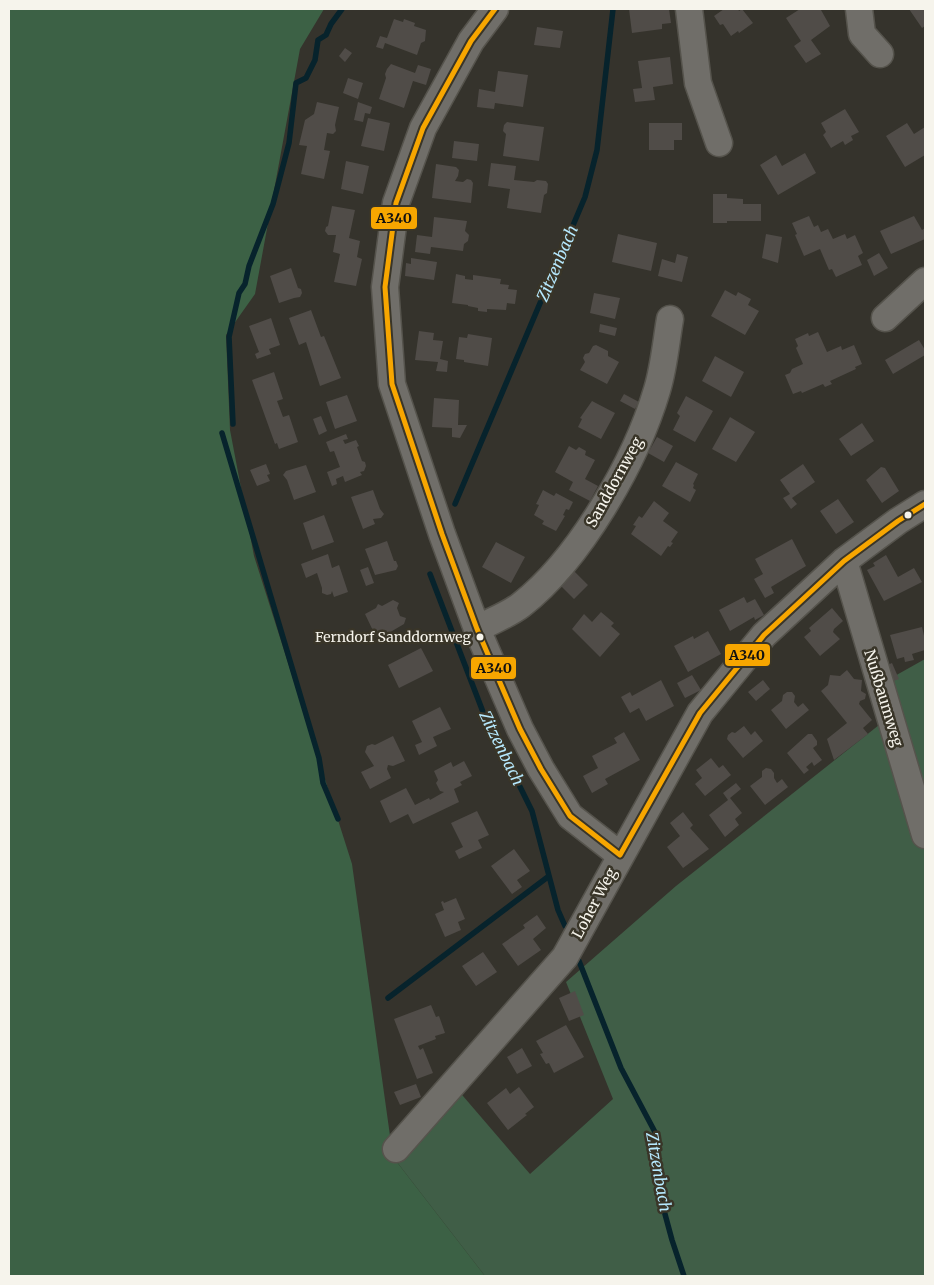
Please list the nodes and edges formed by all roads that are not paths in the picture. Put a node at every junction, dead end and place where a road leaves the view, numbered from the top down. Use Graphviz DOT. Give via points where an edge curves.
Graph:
graph roads {
  1 [pos="495,9"];
  2 [pos="690,9"];
  3 [pos="859,9"];
  4 [pos="880,54"];
  5 [pos="719,143"];
  6 [pos="925,281"];
  7 [pos="885,318"];
  8 [pos="670,319"];
  9 [pos="925,504"];
  10 [pos="844,561"];
  11 [pos="477,628"];
  12 [pos="925,835"];
  13 [pos="620,855"];
  14 [pos="396,1149"];
  1 -- 11 [label="street" via="471,41 423,128 396,204 385,287 392,384"];
  2 -- 5 [label="street" via="698,83"];
  3 -- 4 [label="street" via="862,34"];
  6 -- 7 [label="street"];
  8 -- 11 [label="street, Sanddornweg" via="658,389 635,449 595,521 556,573 520,606"];
  9 -- 10 [label="street, Loher Weg"];
  10 -- 12 [label="street, Nußbaumweg"];
  10 -- 13 [label="street, Loher Weg" via="764,635 700,713"];
  11 -- 13 [label="street" via="520,729 570,816"];
  13 -- 14 [label="street, Loher Weg" via="564,957"];
}
